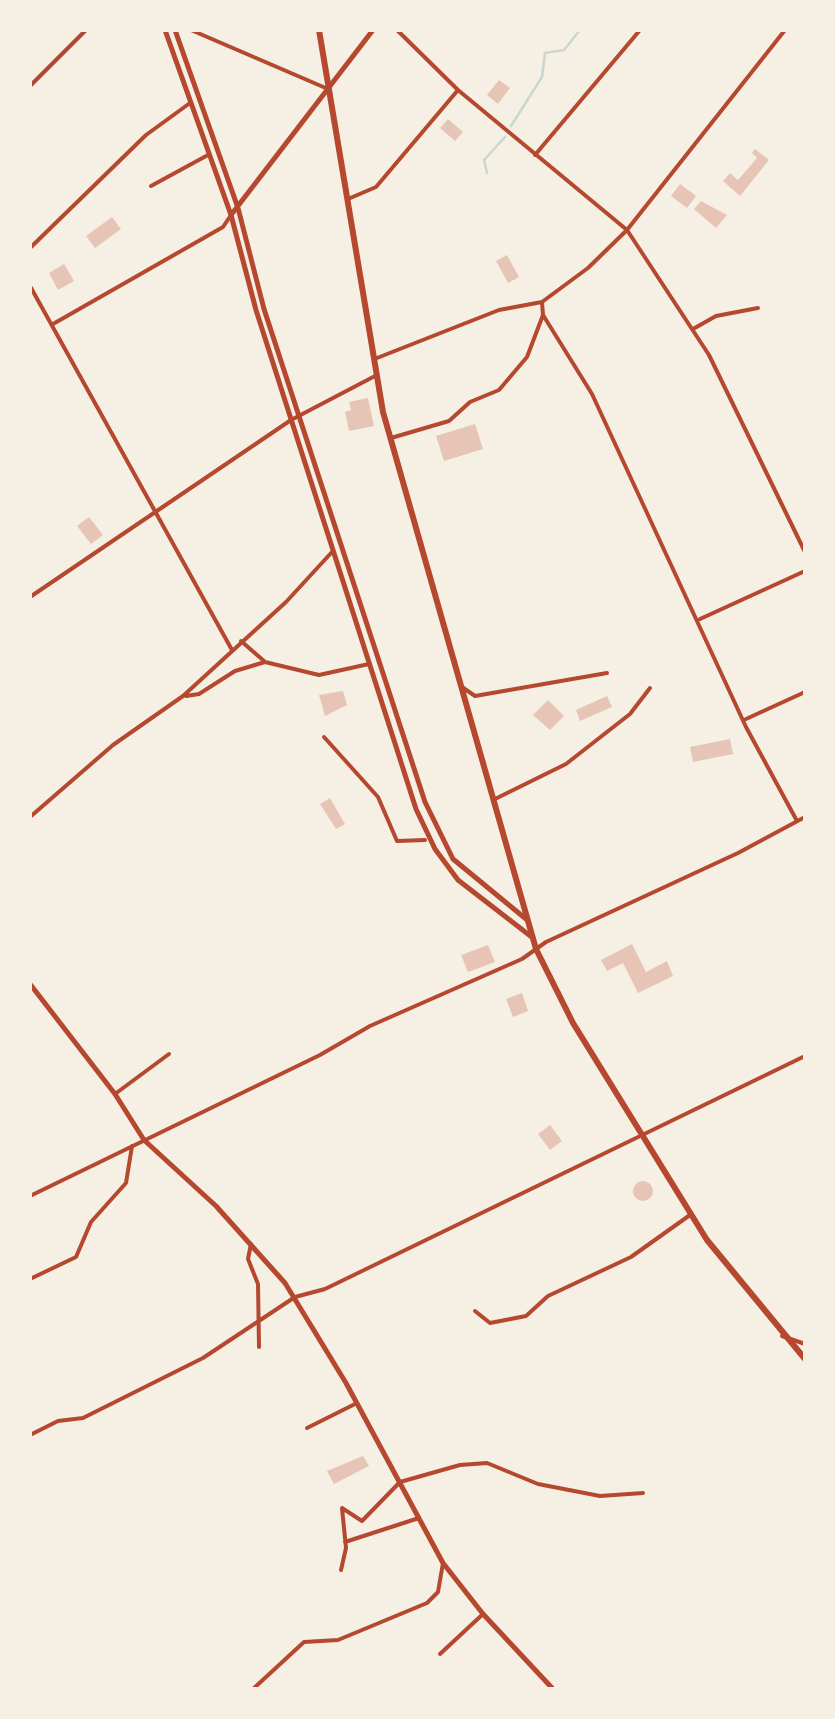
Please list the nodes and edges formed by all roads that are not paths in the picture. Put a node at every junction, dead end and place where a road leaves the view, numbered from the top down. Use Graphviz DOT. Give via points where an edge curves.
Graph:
graph roads {
  1 [pos="86,30"];
  2 [pos="166,30"];
  3 [pos="175,30"];
  4 [pos="190,30"];
  5 [pos="319,30"];
  6 [pos="373,30"];
  7 [pos="397,30"];
  8 [pos="640,30"];
  9 [pos="785,30"];
  10 [pos="30,86"];
  11 [pos="329,87"];
  12 [pos="458,90"];
  13 [pos="190,103"];
  14 [pos="208,154"];
  15 [pos="535,155"];
  16 [pos="152,186"];
  17 [pos="348,199"];
  18 [pos="238,208"];
  19 [pos="230,215"];
  20 [pos="627,230"];
  21 [pos="30,248"];
  22 [pos="30,286"];
  23 [pos="542,302"];
  24 [pos="758,308"];
  25 [pos="543,315"];
  26 [pos="53,324"];
  27 [pos="693,328"];
  28 [pos="377,358"];
  29 [pos="375,376"];
  30 [pos="300,415"];
  31 [pos="291,420"];
  32 [pos="391,438"];
  33 [pos="152,511"];
  34 [pos="335,548"];
  35 [pos="805,552"];
  36 [pos="805,572"];
  37 [pos="30,597"];
  38 [pos="698,620"];
  39 [pos="241,641"];
  40 [pos="232,650"];
  41 [pos="265,662"];
  42 [pos="368,664"];
  43 [pos="607,673"];
  44 [pos="462,687"];
  45 [pos="650,688"];
  46 [pos="805,692"];
  47 [pos="183,696"];
  48 [pos="744,720"];
  49 [pos="324,737"];
  50 [pos="491,802"];
  51 [pos="30,817"];
  52 [pos="805,817"];
  53 [pos="797,821"];
  54 [pos="425,840"];
  55 [pos="528,920"];
  56 [pos="533,938"];
  57 [pos="536,949"];
  58 [pos="30,984"];
  59 [pos="169,1054"];
  60 [pos="805,1056"];
  61 [pos="115,1094"];
  62 [pos="646,1135"];
  63 [pos="144,1140"];
  64 [pos="132,1146"];
  65 [pos="30,1196"];
  66 [pos="691,1214"];
  67 [pos="252,1244"];
  68 [pos="30,1279"];
  69 [pos="295,1297"];
  70 [pos="475,1311"];
  71 [pos="256,1325"];
  72 [pos="782,1336"];
  73 [pos="805,1344"];
  74 [pos="258,1346"];
  75 [pos="805,1359"];
  76 [pos="355,1404"];
  77 [pos="306,1428"];
  78 [pos="30,1435"];
  79 [pos="400,1482"];
  80 [pos="643,1493"];
  81 [pos="420,1518"];
  82 [pos="345,1542"];
  83 [pos="443,1562"];
  84 [pos="341,1570"];
  85 [pos="483,1614"];
  86 [pos="440,1654"];
  87 [pos="253,1689"];
  88 [pos="553,1689"];
  1 -- 10 [label="street"];
  2 -- 13 [label="street"];
  3 -- 18 [label="street"];
  4 -- 11 [label="street"];
  5 -- 11 [label="highway"];
  6 -- 11 [label="street"];
  7 -- 12 [label="street"];
  8 -- 15 [label="street"];
  9 -- 20 [label="street"];
  11 -- 17 [label="highway"];
  11 -- 18 [label="street"];
  12 -- 15 [label="street"];
  12 -- 17 [label="street" via="376,187"];
  13 -- 14 [label="street"];
  13 -- 21 [label="street" via="146,134"];
  14 -- 16 [label="street"];
  14 -- 19 [label="street"];
  15 -- 20 [label="street"];
  17 -- 28 [label="highway"];
  18 -- 19 [label="street"];
  18 -- 30 [label="street"];
  19 -- 26 [label="street" via="224,227"];
  19 -- 31 [label="street"];
  20 -- 23 [label="street"];
  20 -- 27 [label="street"];
  22 -- 26 [label="street"];
  23 -- 25 [label="street"];
  23 -- 28 [label="street" via="499,310"];
  24 -- 27 [label="street"];
  25 -- 32 [label="street" via="527,358 499,390 449,420"];
  25 -- 38 [label="street" via="592,394"];
  26 -- 33 [label="street"];
  27 -- 35 [label="street"];
  28 -- 29 [label="highway"];
  29 -- 30 [label="street"];
  29 -- 32 [label="highway"];
  30 -- 31 [label="street"];
  30 -- 55 [label="street" via="435,824 466,874"];
  31 -- 33 [label="street"];
  31 -- 34 [label="street"];
  32 -- 44 [label="highway"];
  33 -- 37 [label="street"];
  33 -- 40 [label="street"];
  34 -- 39 [label="street"];
  34 -- 42 [label="street"];
  36 -- 38 [label="street"];
  38 -- 48 [label="street"];
  39 -- 40 [label="street"];
  39 -- 41 [label="street"];
  40 -- 47 [label="street"];
  41 -- 42 [label="street" via="319,675"];
  41 -- 47 [label="street"];
  42 -- 56 [label="street" via="435,849 458,880"];
  43 -- 44 [label="street" via="475,696"];
  44 -- 50 [label="highway"];
  45 -- 50 [label="street" via="630,714 566,764"];
  46 -- 48 [label="street"];
  47 -- 51 [label="street"];
  48 -- 53 [label="street"];
  49 -- 54 [label="street" via="378,797 397,842"];
  50 -- 55 [label="highway"];
  52 -- 53 [label="street"];
  53 -- 57 [label="street"];
  55 -- 56 [label="highway"];
  56 -- 57 [label="highway"];
  57 -- 62 [label="highway" via="573,1022"];
  57 -- 63 [label="street"];
  58 -- 61 [label="street"];
  59 -- 61 [label="street"];
  60 -- 62 [label="street"];
  61 -- 63 [label="street"];
  62 -- 66 [label="highway"];
  62 -- 69 [label="street" via="342,1282"];
  63 -- 64 [label="street"];
  63 -- 67 [label="street"];
  64 -- 65 [label="street"];
  64 -- 68 [label="street" via="126,1183 91,1222 76,1258"];
  66 -- 70 [label="street" via="625,1261 548,1296 526,1316 490,1323"];
  66 -- 72 [label="highway"];
  67 -- 69 [label="street"];
  67 -- 71 [label="street"];
  69 -- 71 [label="street"];
  69 -- 76 [label="street"];
  71 -- 74 [label="street"];
  71 -- 78 [label="street" via="83,1418"];
  72 -- 73 [label="street"];
  72 -- 75 [label="highway"];
  76 -- 77 [label="street"];
  76 -- 79 [label="street"];
  79 -- 80 [label="street" via="486,1463 564,1490"];
  79 -- 81 [label="street"];
  79 -- 82 [label="street" via="362,1520 342,1508"];
  81 -- 82 [label="street"];
  81 -- 83 [label="street"];
  82 -- 84 [label="street"];
  83 -- 85 [label="street"];
  83 -- 87 [label="street" via="438,1592 427,1603 338,1640 304,1642"];
  85 -- 86 [label="street"];
  85 -- 88 [label="street"];
}
